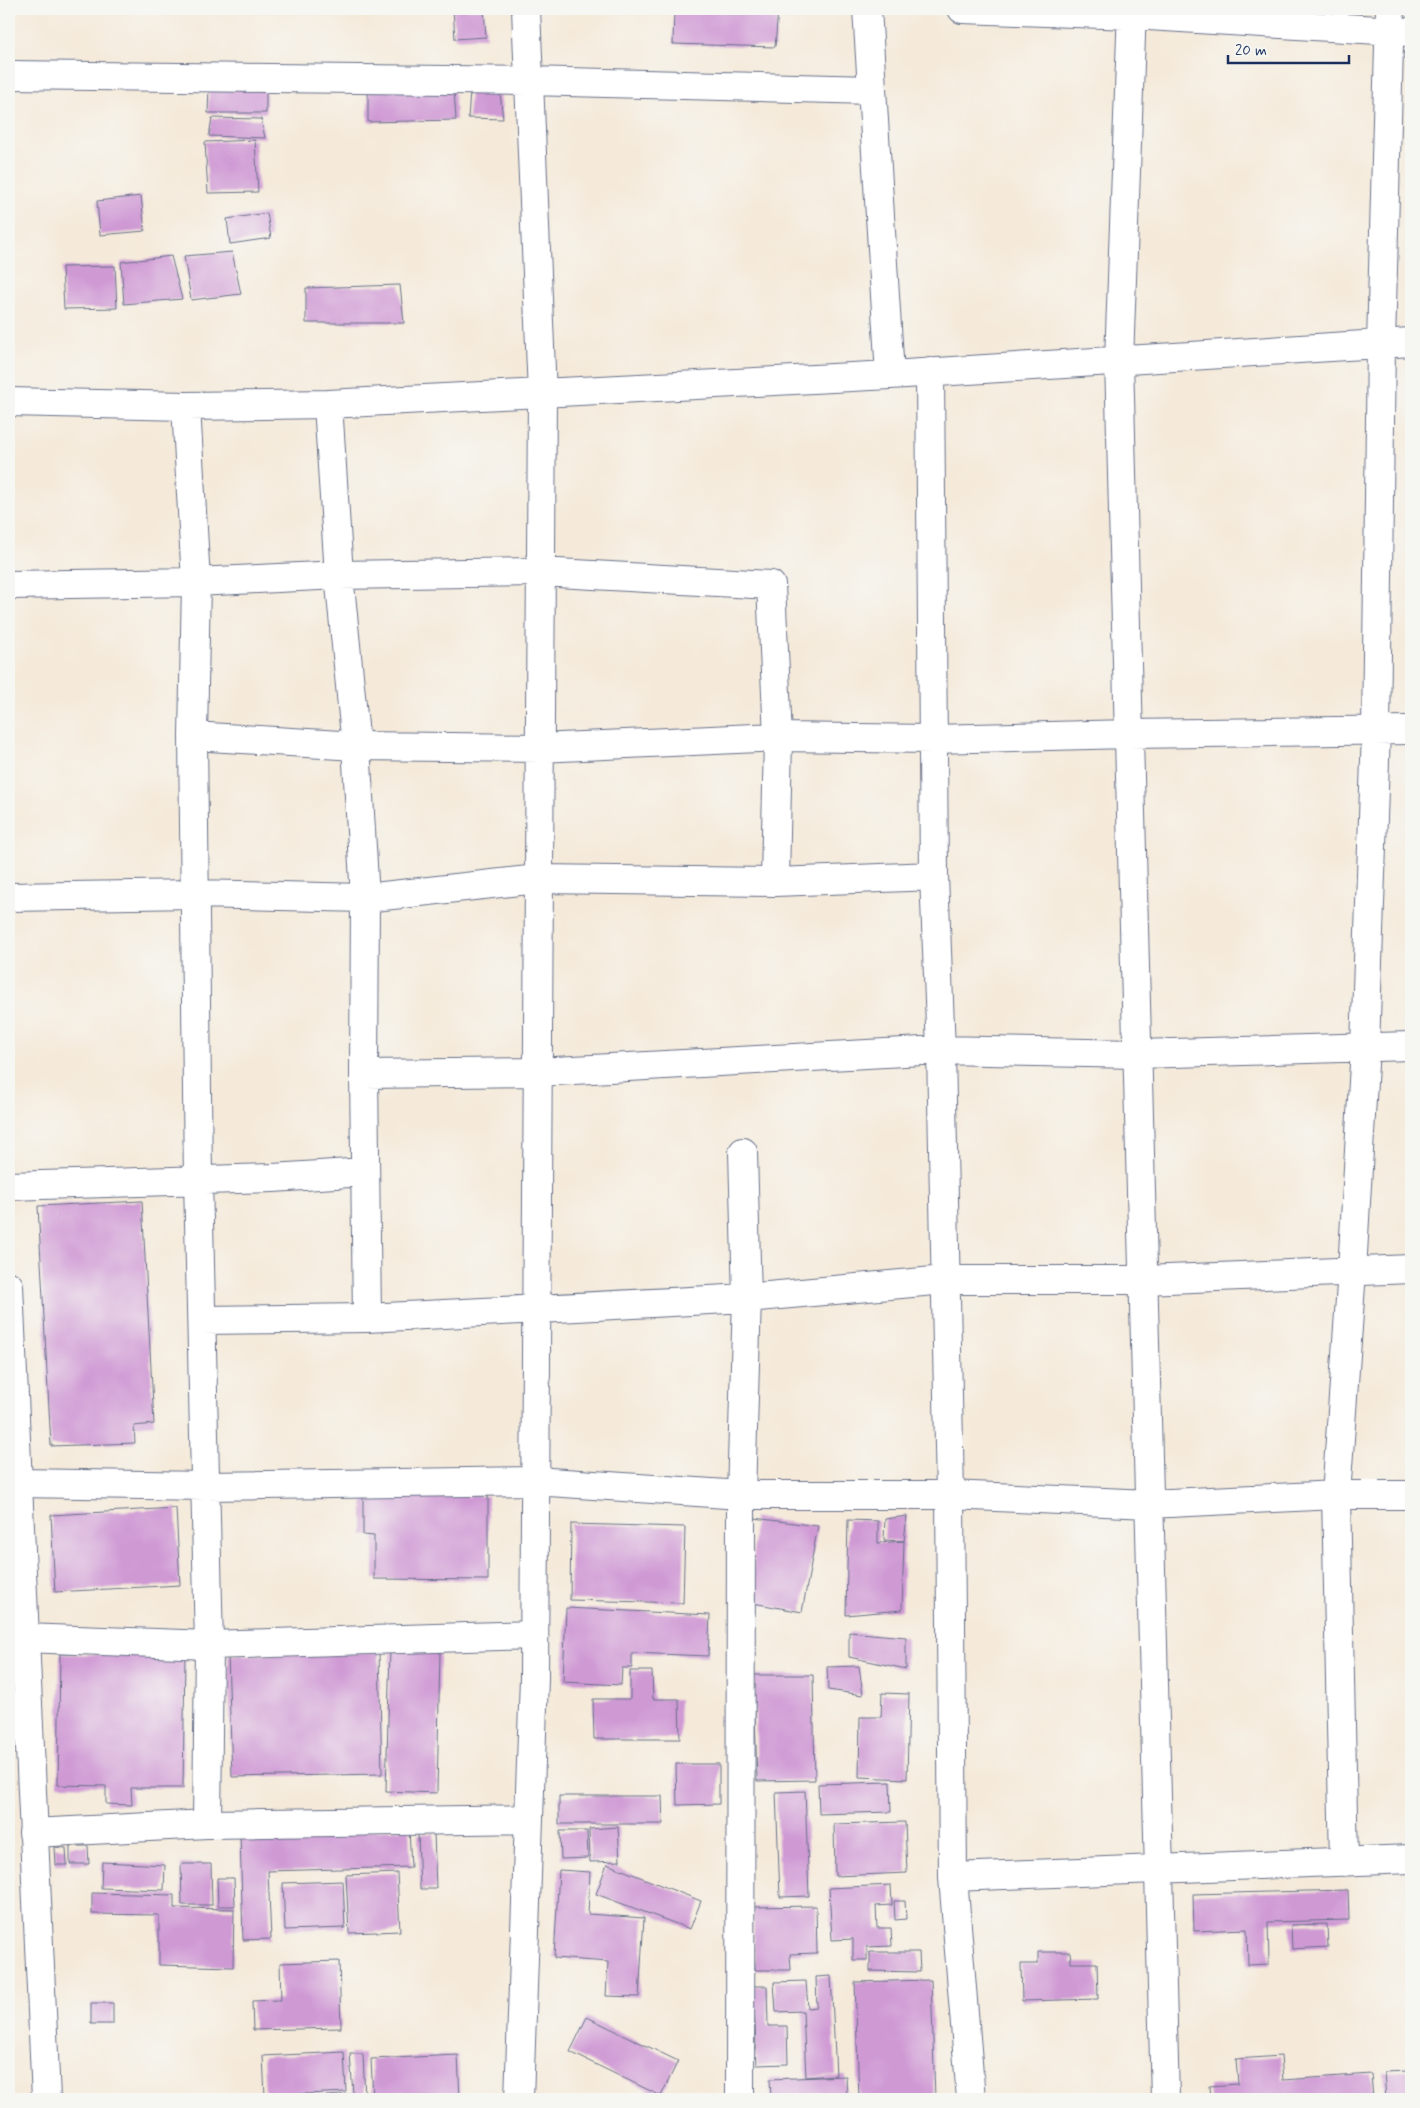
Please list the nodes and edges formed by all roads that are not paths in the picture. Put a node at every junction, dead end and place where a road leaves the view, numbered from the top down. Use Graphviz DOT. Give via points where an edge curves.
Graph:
graph roads {
  1 [pos="526,9"];
  2 [pos="867,9"];
  3 [pos="962,9"];
  4 [pos="1132,12"];
  5 [pos="1397,24"];
  6 [pos="9,75"];
  7 [pos="529,81"];
  8 [pos="872,90"];
  9 [pos="1411,342"];
  10 [pos="1381,344"];
  11 [pos="1119,360"];
  12 [pos="930,372"];
  13 [pos="890,375"];
  14 [pos="542,394"];
  15 [pos="9,402"];
  16 [pos="328,404"];
  17 [pos="186,406"];
  18 [pos="540,572"];
  19 [pos="339,574"];
  20 [pos="196,582"];
  21 [pos="9,585"];
  22 [pos="1411,730"];
  23 [pos="1376,731"];
  24 [pos="1129,734"];
  25 [pos="193,736"];
  26 [pos="778,737"];
  27 [pos="933,739"];
  28 [pos="356,746"];
  29 [pos="539,748"];
  30 [pos="934,876"];
  31 [pos="538,878"];
  32 [pos="775,882"];
  33 [pos="195,894"];
  34 [pos="9,896"];
  35 [pos="365,898"];
  36 [pos="1411,1046"];
  37 [pos="1365,1047"];
  38 [pos="941,1050"];
  39 [pos="1138,1054"];
  40 [pos="537,1072"];
  41 [pos="364,1074"];
  42 [pos="743,1152"];
  43 [pos="365,1172"];
  44 [pos="198,1180"];
  45 [pos="9,1186"];
  46 [pos="1411,1269"];
  47 [pos="1352,1271"];
  48 [pos="945,1280"];
  49 [pos="1144,1280"];
  50 [pos="9,1286"];
  51 [pos="746,1298"];
  52 [pos="536,1309"];
  53 [pos="367,1318"];
  54 [pos="202,1320"];
  55 [pos="535,1481"];
  56 [pos="18,1483"];
  57 [pos="206,1486"];
  58 [pos="741,1495"];
  59 [pos="950,1495"];
  60 [pos="1336,1495"];
  61 [pos="1411,1495"];
  62 [pos="1149,1504"];
  63 [pos="15,1551"];
  64 [pos="534,1635"];
  65 [pos="24,1638"];
  66 [pos="209,1645"];
  67 [pos="529,1819"];
  68 [pos="207,1824"];
  69 [pos="33,1833"];
  70 [pos="1411,1859"];
  71 [pos="1344,1862"];
  72 [pos="1159,1869"];
  73 [pos="952,1877"];
  74 [pos="46,2099"];
  75 [pos="520,2099"];
  76 [pos="740,2099"];
  77 [pos="971,2099"];
  78 [pos="1165,2099"];
  1 -- 7 [label="street"];
  2 -- 8 [label="street"];
  3 -- 4 [label="street"];
  4 -- 5 [label="street"];
  4 -- 11 [label="street"];
  5 -- 10 [label="street"];
  6 -- 7 [label="street"];
  7 -- 8 [label="street"];
  7 -- 14 [label="street"];
  8 -- 13 [label="street"];
  9 -- 10 [label="street"];
  10 -- 11 [label="street"];
  10 -- 23 [label="street"];
  11 -- 12 [label="street"];
  11 -- 24 [label="street"];
  12 -- 13 [label="street"];
  12 -- 27 [label="street"];
  13 -- 14 [label="street"];
  14 -- 16 [label="street"];
  14 -- 18 [label="street"];
  15 -- 17 [label="street"];
  16 -- 17 [label="street"];
  16 -- 19 [label="street"];
  17 -- 20 [label="street"];
  18 -- 19 [label="street"];
  18 -- 26 [label="street" via="771,585"];
  18 -- 29 [label="street"];
  19 -- 20 [label="street"];
  19 -- 28 [label="street"];
  20 -- 21 [label="street"];
  20 -- 25 [label="street"];
  22 -- 23 [label="street"];
  23 -- 24 [label="street"];
  23 -- 37 [label="street"];
  24 -- 27 [label="street"];
  24 -- 39 [label="street"];
  25 -- 28 [label="street"];
  25 -- 33 [label="street"];
  26 -- 27 [label="street"];
  26 -- 29 [label="street"];
  26 -- 32 [label="street"];
  27 -- 30 [label="street"];
  28 -- 29 [label="street"];
  28 -- 35 [label="street"];
  29 -- 31 [label="street"];
  30 -- 32 [label="street"];
  30 -- 38 [label="street"];
  31 -- 32 [label="street"];
  31 -- 35 [label="street"];
  31 -- 40 [label="street"];
  33 -- 34 [label="street"];
  33 -- 35 [label="street"];
  33 -- 44 [label="street"];
  35 -- 41 [label="street"];
  36 -- 37 [label="street"];
  37 -- 39 [label="street"];
  37 -- 47 [label="street"];
  38 -- 39 [label="street"];
  38 -- 40 [label="street"];
  38 -- 48 [label="street"];
  39 -- 49 [label="street"];
  40 -- 41 [label="street"];
  40 -- 52 [label="street"];
  41 -- 43 [label="street"];
  42 -- 51 [label="street"];
  43 -- 44 [label="street"];
  43 -- 53 [label="street"];
  44 -- 45 [label="street"];
  44 -- 54 [label="street"];
  46 -- 47 [label="street"];
  47 -- 49 [label="street"];
  47 -- 60 [label="street"];
  48 -- 49 [label="street"];
  48 -- 51 [label="street"];
  48 -- 59 [label="street"];
  49 -- 62 [label="street"];
  50 -- 56 [label="street"];
  51 -- 52 [label="street"];
  51 -- 58 [label="street"];
  52 -- 53 [label="street"];
  52 -- 55 [label="street"];
  53 -- 54 [label="street"];
  54 -- 57 [label="street"];
  55 -- 57 [label="street"];
  55 -- 58 [label="street"];
  55 -- 64 [label="street"];
  56 -- 57 [label="street"];
  56 -- 63 [label="street"];
  57 -- 66 [label="street"];
  58 -- 59 [label="street"];
  58 -- 76 [label="street"];
  59 -- 62 [label="street"];
  59 -- 73 [label="street"];
  60 -- 61 [label="street"];
  60 -- 62 [label="street"];
  60 -- 71 [label="street"];
  62 -- 72 [label="street"];
  63 -- 65 [label="street"];
  64 -- 66 [label="street"];
  64 -- 67 [label="street"];
  65 -- 66 [label="street"];
  65 -- 69 [label="street"];
  66 -- 68 [label="street"];
  67 -- 68 [label="street"];
  67 -- 75 [label="street"];
  68 -- 69 [label="street"];
  69 -- 74 [label="street"];
  70 -- 71 [label="street"];
  71 -- 72 [label="street"];
  72 -- 73 [label="street"];
  72 -- 78 [label="street"];
  73 -- 77 [label="street"];
}
